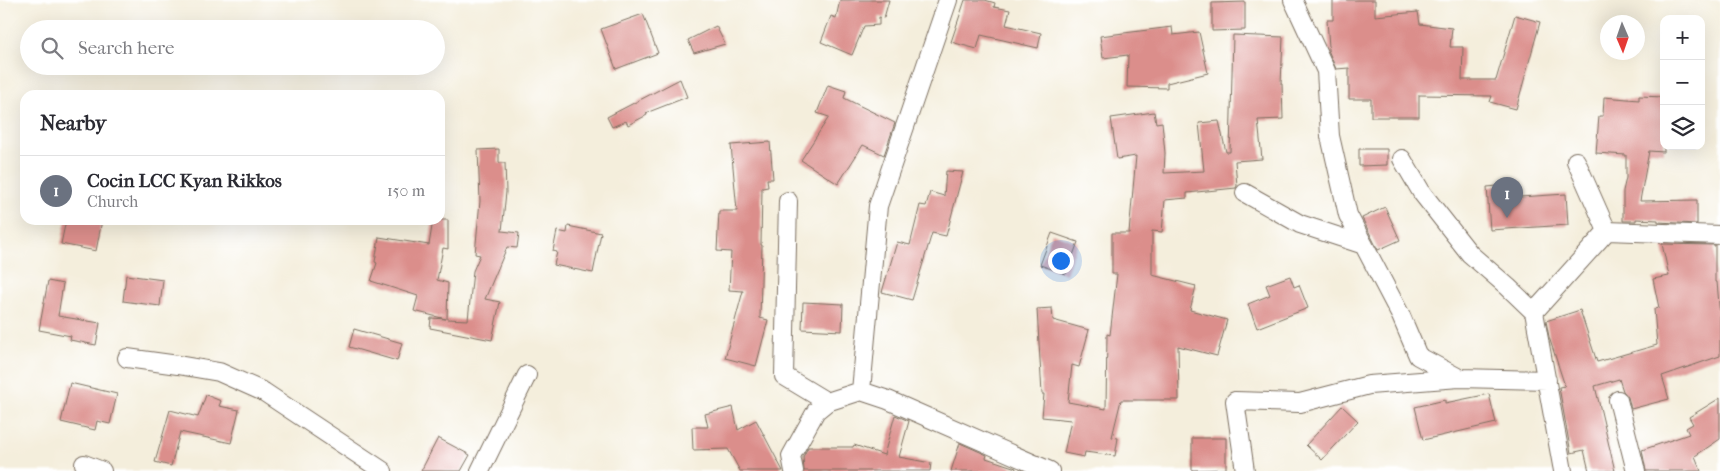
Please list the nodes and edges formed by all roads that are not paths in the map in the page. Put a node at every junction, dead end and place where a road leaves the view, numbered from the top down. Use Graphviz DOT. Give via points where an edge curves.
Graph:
graph roads {
  1 [pos="948,0"];
  2 [pos="1292,0"];
  3 [pos="1402,159"];
  4 [pos="1576,161"];
  5 [pos="1245,193"];
  6 [pos="788,200"];
  7 [pos="1607,231"];
  8 [pos="1720,235"];
  9 [pos="1364,245"];
  10 [pos="1534,312"];
  11 [pos="127,358"];
  12 [pos="527,375"];
  13 [pos="1458,378"];
  14 [pos="1546,380"];
  15 [pos="861,392"];
  16 [pos="1618,400"];
  17 [pos="826,402"];
  18 [pos="84,464"];
  19 [pos="102,471"];
  20 [pos="383,471"];
  21 [pos="480,471"];
  22 [pos="794,471"];
  23 [pos="1050,471"];
  24 [pos="1246,471"];
  25 [pos="1563,471"];
  26 [pos="1636,471"];
  1 -- 15 [label="street" via="878,206"];
  2 -- 9 [label="street" via="1326,70 1330,136 1348,215"];
  3 -- 10 [label="street" via="1422,193 1470,254"];
  4 -- 7 [label="street"];
  5 -- 9 [label="street" via="1300,224"];
  6 -- 17 [label="street" via="784,376"];
  7 -- 8 [label="street"];
  7 -- 10 [label="street"];
  9 -- 13 [label="street" via="1418,356"];
  10 -- 14 [label="street"];
  11 -- 20 [label="street" via="219,372 264,392"];
  12 -- 21 [label="street"];
  13 -- 14 [label="street"];
  13 -- 24 [label="street" via="1369,385 1300,403 1235,401"];
  14 -- 25 [label="street"];
  15 -- 17 [label="street"];
  15 -- 23 [label="street" via="888,400"];
  16 -- 26 [label="street"];
  17 -- 22 [label="street" via="816,411 791,456"];
  18 -- 19 [label="street"];
}
